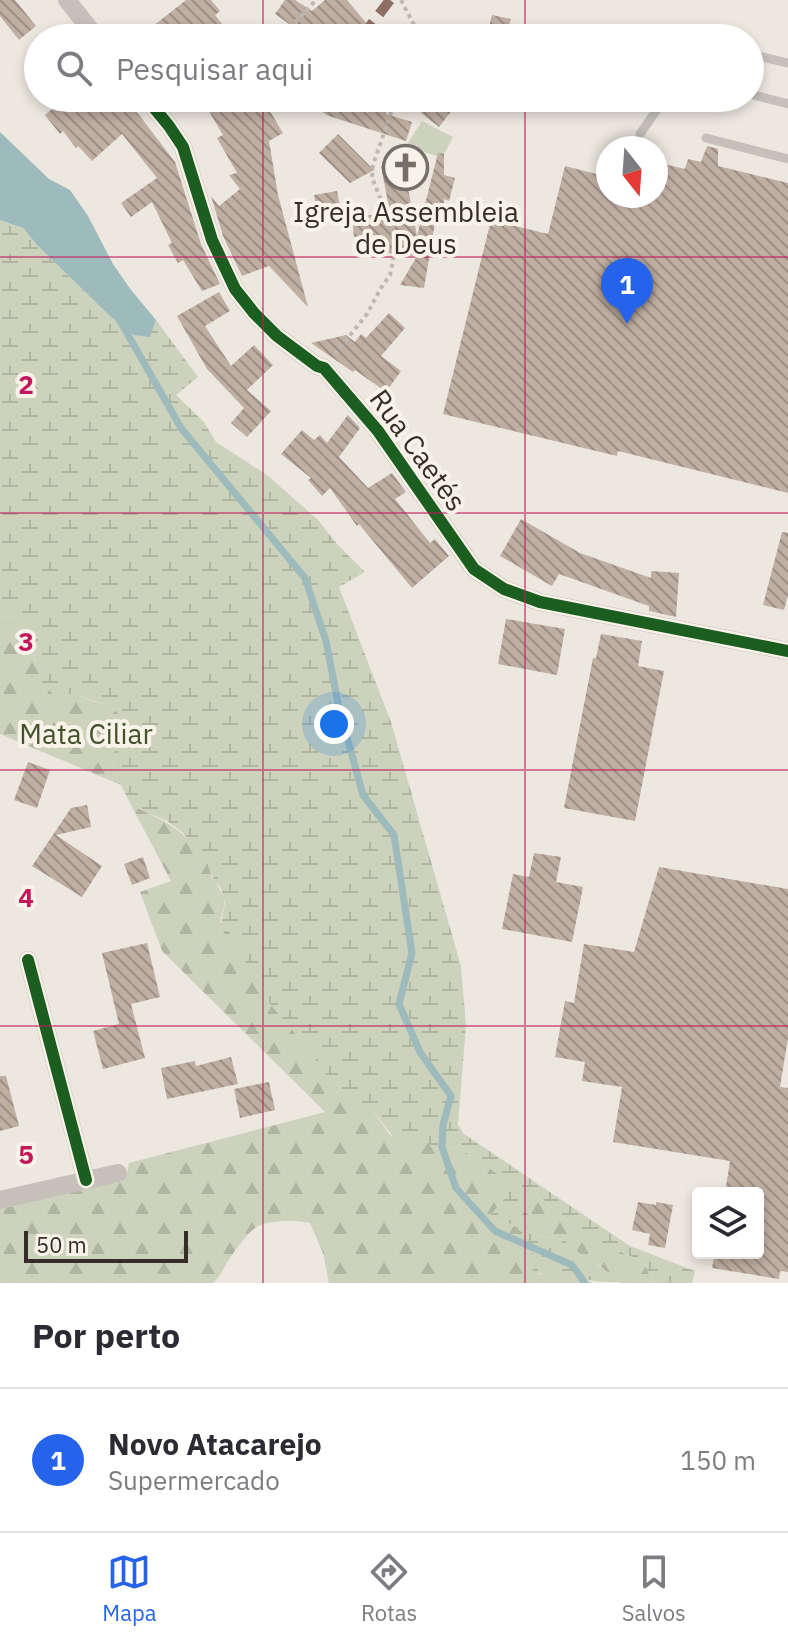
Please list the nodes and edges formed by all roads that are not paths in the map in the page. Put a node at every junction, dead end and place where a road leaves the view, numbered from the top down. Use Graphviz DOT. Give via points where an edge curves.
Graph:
graph roads {
  1 [pos="67,0"];
  2 [pos="86,24"];
  3 [pos="764,57"];
  4 [pos="788,63"];
  5 [pos="764,98"];
  6 [pos="788,104"];
  7 [pos="157,112"];
  8 [pos="655,112"];
  9 [pos="640,134"];
  10 [pos="706,138"];
  11 [pos="788,159"];
  12 [pos="788,651"];
  13 [pos="28,960"];
  14 [pos="118,1173"];
  15 [pos="86,1180"];
  16 [pos="0,1200"];
  1 -- 2 [label="street"];
  3 -- 4 [label="lane"];
  5 -- 6 [label="lane"];
  7 -- 12 [label="street, Rua Caetés" via="183,147 212,240 235,289 277,336 324,368 378,431 474,569 504,589 540,602"];
  8 -- 9 [label="lane"];
  10 -- 11 [label="lane"];
  13 -- 15 [label="street"];
  14 -- 15 [label="street"];
  15 -- 16 [label="street"];
}
